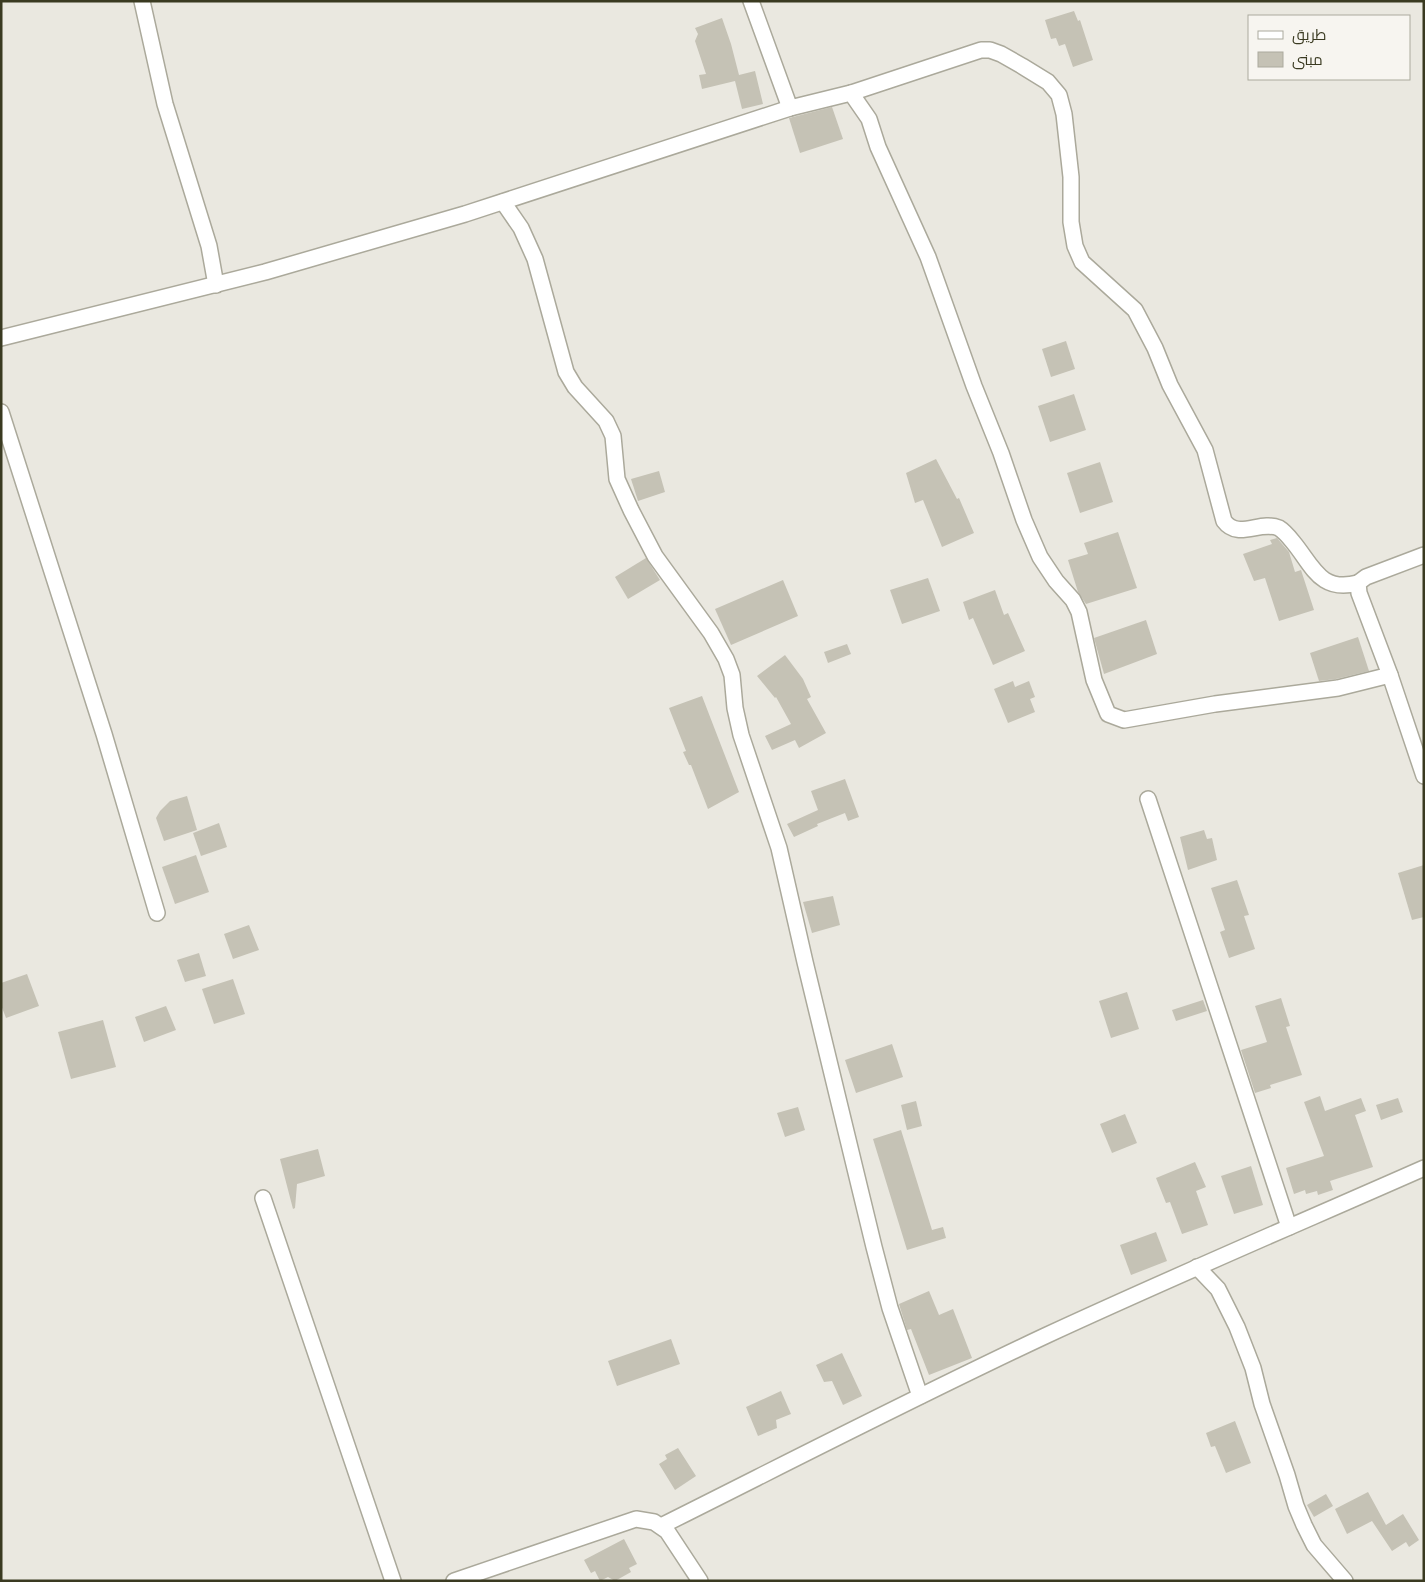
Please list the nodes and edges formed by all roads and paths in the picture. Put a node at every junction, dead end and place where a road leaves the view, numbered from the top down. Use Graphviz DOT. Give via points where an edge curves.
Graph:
graph roads {
  1 [pos="142,1"];
  2 [pos="751,1"];
  3 [pos="851,93"];
  4 [pos="790,108"];
  5 [pos="503,202"];
  6 [pos="216,285"];
  7 [pos="1,338"];
  8 [pos="1,412"];
  9 [pos="1424,555"];
  10 [pos="1358,583"];
  11 [pos="1390,675"];
  12 [pos="1424,776"];
  13 [pos="1148,799"];
  14 [pos="157,913"];
  15 [pos="1424,1168"];
  16 [pos="263,1198"];
  17 [pos="1289,1227"];
  18 [pos="1197,1267"];
  19 [pos="920,1396"];
  20 [pos="661,1526"];
  21 [pos="393,1581"];
  22 [pos="454,1581"];
  23 [pos="700,1581"];
  24 [pos="1345,1581"];
  1 -- 6 [label="street" via="165,104 209,246"];
  2 -- 4 [label="street"];
  3 -- 4 [label="street"];
  3 -- 10 [label="street" via="981,50 1001,54 1048,82 1059,95 1064,114 1075,246 1082,262 1136,310 1170,385 1205,450 1224,521 1236,530 1279,528 1318,576 1328,583 1346,586"];
  3 -- 11 [label="street" via="869,118 878,147 928,257 1024,520 1056,581 1079,612 1094,680 1108,714 1124,720 1338,688"];
  4 -- 5 [label="street"];
  5 -- 6 [label="street"];
  5 -- 19 [label="street" via="521,228 535,259 566,372 575,387 606,421 613,436 617,478 631,510 654,556 711,633 732,675 735,708 779,848 874,1247 890,1308"];
  6 -- 7 [label="street"];
  8 -- 14 [label="street" via="104,734"];
  9 -- 10 [label="street" via="1366,576"];
  10 -- 11 [label="street"];
  11 -- 12 [label="street"];
  13 -- 17 [label="street"];
  15 -- 17 [label="street"];
  16 -- 21 [label="street"];
  17 -- 18 [label="street"];
  18 -- 19 [label="street"];
  18 -- 24 [label="street" via="1218,1289 1237,1327 1304,1525 1314,1545"];
  19 -- 20 [label="street"];
  20 -- 22 [label="street" via="645,1519 628,1521"];
  20 -- 23 [label="street"];
}
